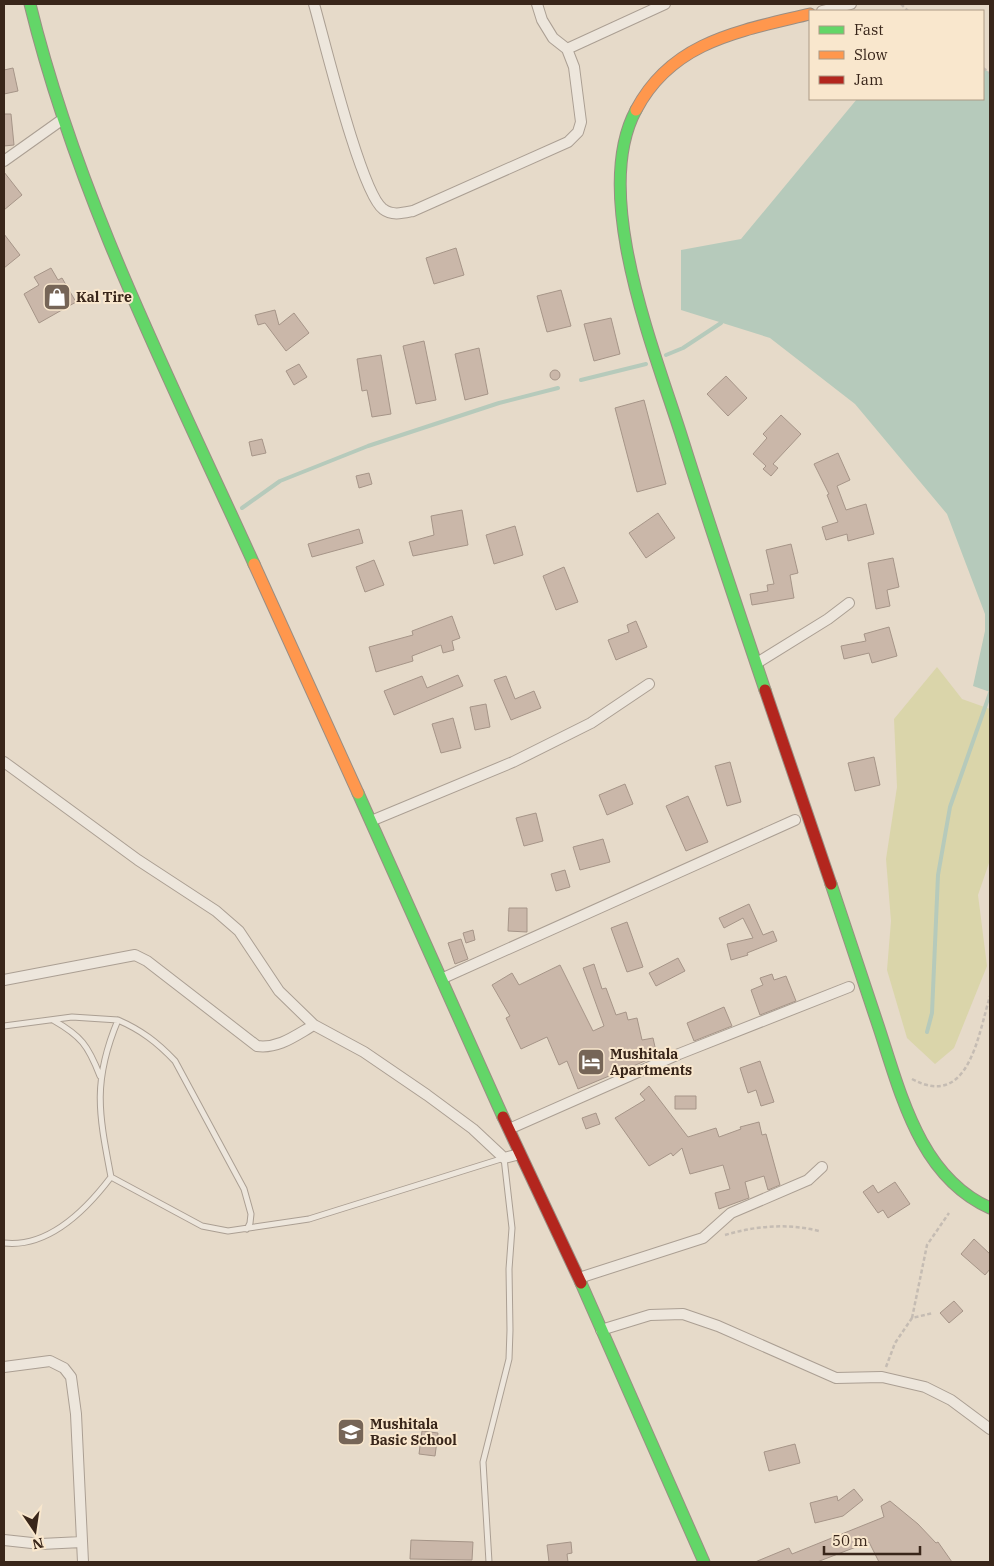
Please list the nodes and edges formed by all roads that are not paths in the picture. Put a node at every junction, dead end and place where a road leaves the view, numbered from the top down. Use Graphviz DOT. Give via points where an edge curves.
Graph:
graph roads {
  1 [pos="30,4"];
  2 [pos="314,4"];
  3 [pos="537,4"];
  4 [pos="665,4"];
  5 [pos="851,4"];
  6 [pos="826,10"];
  7 [pos="809,14"];
  8 [pos="567,49"];
  9 [pos="62,120"];
  10 [pos="4,161"];
  11 [pos="849,603"];
  12 [pos="756,663"];
  13 [pos="649,684"];
  14 [pos="4,762"];
  15 [pos="795,820"];
  16 [pos="371,821"];
  17 [pos="441,979"];
  18 [pos="4,980"];
  19 [pos="849,987"];
  20 [pos="52,1019"];
  21 [pos="118,1020"];
  22 [pos="314,1025"];
  23 [pos="4,1026"];
  24 [pos="100,1076"];
  25 [pos="509,1130"];
  26 [pos="520,1154"];
  27 [pos="504,1158"];
  28 [pos="822,1167"];
  29 [pos="111,1177"];
  30 [pos="990,1208"];
  31 [pos="247,1229"];
  32 [pos="4,1243"];
  33 [pos="579,1278"];
  34 [pos="601,1330"];
  35 [pos="4,1367"];
  36 [pos="990,1429"];
  37 [pos="4,1540"];
  38 [pos="82,1542"];
  39 [pos="83,1562"];
  40 [pos="489,1562"];
  41 [pos="704,1562"];
  1 -- 9 [label="main road"];
  2 -- 8 [label="street" via="359,162 372,196 383,210 395,214 413,211 568,142 578,132 581,122 574,67"];
  3 -- 8 [label="street" via="553,38"];
  4 -- 8 [label="street"];
  5 -- 6 [label="street"];
  7 -- 12 [label="main road" via="711,40 668,64 634,113 624,140 620,165 622,213 648,329"];
  9 -- 10 [label="street"];
  9 -- 16 [label="main road" via="117,263"];
  11 -- 12 [label="street"];
  12 -- 30 [label="main road" via="910,1118 941,1171 960,1191"];
  13 -- 16 [label="street" via="591,723 513,762"];
  14 -- 22 [label="street" via="138,860 216,911 239,932 278,991"];
  15 -- 17 [label="street"];
  16 -- 17 [label="main road"];
  17 -- 25 [label="main road"];
  18 -- 22 [label="street" via="135,955 257,1046 269,1048"];
  19 -- 25 [label="street" via="679,1054"];
  20 -- 21 [label="lane"];
  20 -- 23 [label="lane"];
  20 -- 24 [label="lane" via="74,1032 91,1052"];
  21 -- 24 [label="lane" via="108,1042"];
  21 -- 31 [label="lane" via="139,1029 174,1061 244,1189 251,1214"];
  22 -- 27 [label="street" via="364,1052 427,1095 473,1128"];
  24 -- 29 [label="lane" via="100,1118"];
  25 -- 26 [label="main road"];
  26 -- 27 [label="street"];
  26 -- 33 [label="main road"];
  27 -- 31 [label="lane" via="309,1218"];
  27 -- 40 [label="lane" via="512,1228 510,1330 508,1359 483,1462"];
  28 -- 33 [label="street" via="808,1180 731,1213 703,1238"];
  29 -- 31 [label="lane" via="202,1226 228,1231"];
  29 -- 32 [label="lane" via="94,1200 44,1237"];
  33 -- 34 [label="main road"];
  34 -- 36 [label="street" via="650,1315 682,1314 718,1326 836,1378 882,1377 925,1388 951,1400"];
  34 -- 41 [label="main road"];
  35 -- 38 [label="street" via="50,1360 64,1368 71,1377 76,1414"];
  37 -- 38 [label="street" via="41,1544"];
  38 -- 39 [label="street"];
}
